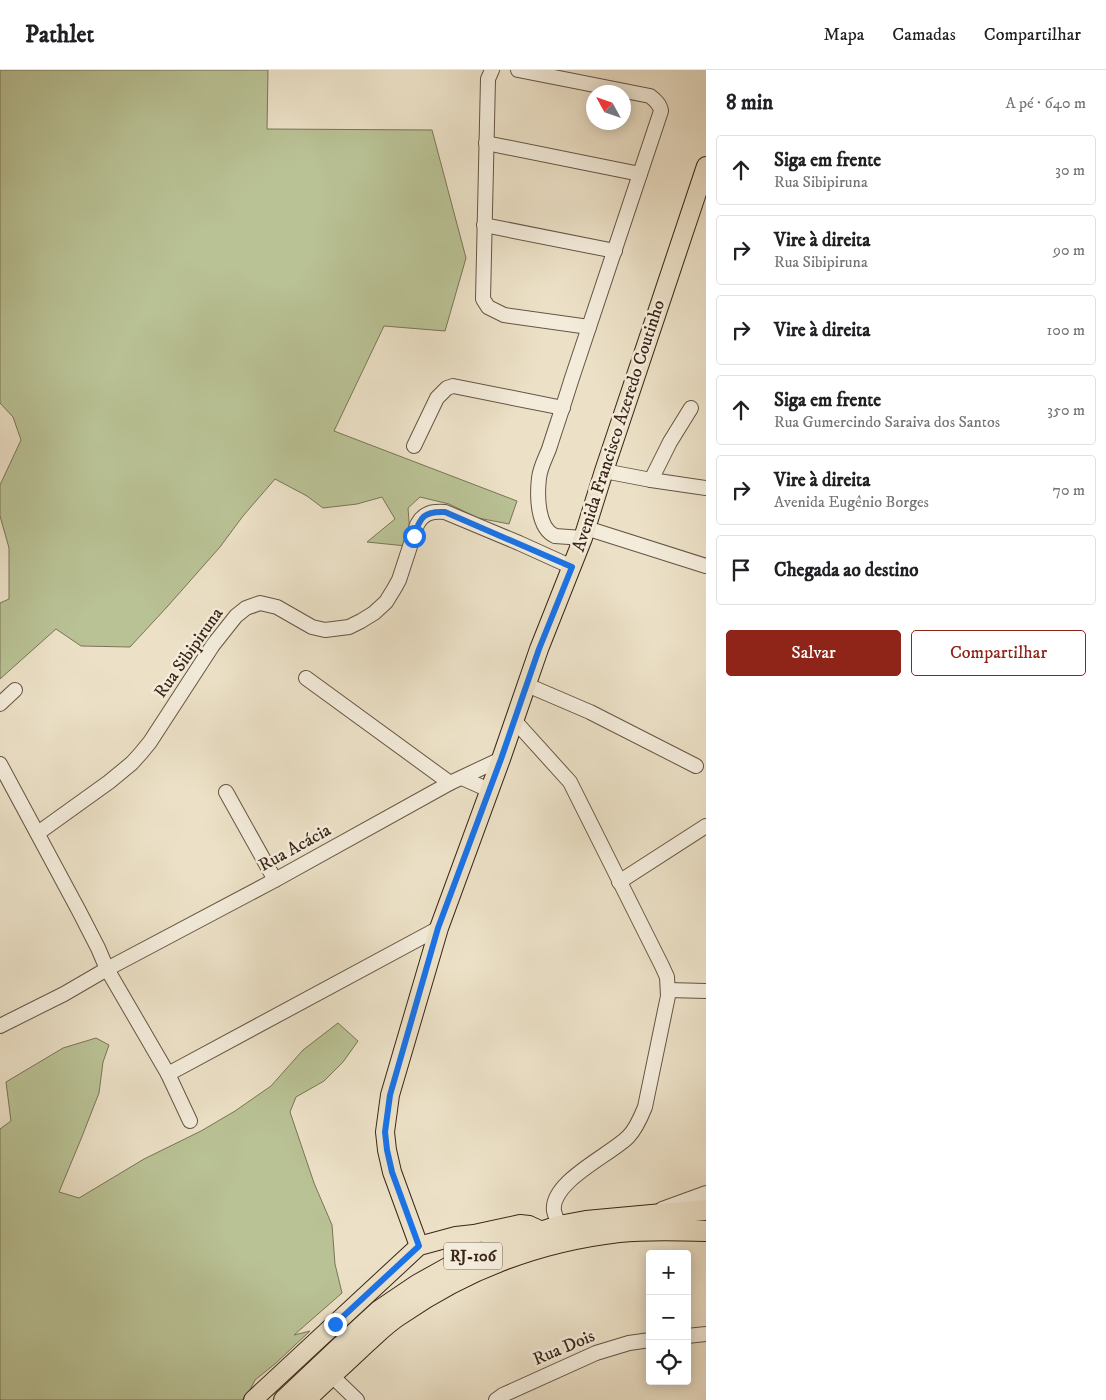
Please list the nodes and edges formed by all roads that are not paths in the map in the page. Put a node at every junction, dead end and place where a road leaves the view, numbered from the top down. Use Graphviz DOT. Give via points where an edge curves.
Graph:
graph roads {
  1 [pos="492,70"];
  2 [pos="518,70"];
  3 [pos="486,143"];
  4 [pos="706,166"];
  5 [pos="640,174"];
  6 [pos="700,205"];
  7 [pos="484,224"];
  8 [pos="615,251"];
  9 [pos="589,327"];
  10 [pos="563,408"];
  11 [pos="691,408"];
  12 [pos="414,446"];
  13 [pos="604,471"];
  14 [pos="651,480"];
  15 [pos="706,488"];
  16 [pos="584,533"];
  17 [pos="706,566"];
  18 [pos="572,567"];
  19 [pos="306,678"];
  20 [pos="527,685"];
  21 [pos="15,690"];
  22 [pos="0,704"];
  23 [pos="514,720"];
  24 [pos="501,759"];
  25 [pos="0,764"];
  26 [pos="696,766"];
  27 [pos="456,781"];
  28 [pos="489,790"];
  29 [pos="226,792"];
  30 [pos="706,826"];
  31 [pos="38,832"];
  32 [pos="275,880"];
  33 [pos="619,882"];
  34 [pos="438,928"];
  35 [pos="107,969"];
  36 [pos="668,990"];
  37 [pos="706,991"];
  38 [pos="0,1026"];
  39 [pos="168,1074"];
  40 [pos="190,1121"];
  41 [pos="706,1193"];
  42 [pos="706,1210"];
  43 [pos="648,1215"];
  44 [pos="551,1228"];
  45 [pos="706,1231"];
  46 [pos="419,1246"];
  47 [pos="706,1334"];
  48 [pos="691,1336"];
  49 [pos="646,1341"];
  50 [pos="331,1375"];
  51 [pos="502,1398"];
  52 [pos="253,1400"];
  53 [pos="284,1400"];
  54 [pos="305,1400"];
  55 [pos="357,1400"];
  1 -- 3 [label="street" via="488,79"];
  2 -- 5 [label="street" via="654,99 660,111"];
  3 -- 5 [label="street"];
  3 -- 7 [label="street"];
  4 -- 6 [label="main road, Avenida Francisco Azeredo Coutinho"];
  5 -- 8 [label="street"];
  6 -- 13 [label="main road, Avenida Francisco Azeredo Coutinho"];
  7 -- 8 [label="street"];
  7 -- 9 [label="street" via="483,298 488,307 504,315"];
  8 -- 9 [label="street"];
  9 -- 10 [label="street"];
  10 -- 12 [label="street" via="454,386 446,388"];
  10 -- 16 [label="street" via="539,475 541,519 555,536"];
  11 -- 14 [label="street"];
  13 -- 14 [label="street"];
  13 -- 16 [label="main road, Avenida Francisco Azeredo Coutinho"];
  14 -- 15 [label="street"];
  16 -- 17 [label="street"];
  16 -- 18 [label="main road, Avenida Francisco Azeredo Coutinho"];
  18 -- 20 [label="main road, Avenida Francisco Azeredo Coutinho"];
  18 -- 31 [label="street, Rua Sibipiruna" via="445,512 428,513 417,525 399,580 386,602 374,612 349,627 325,630 312,627 270,605 260,603 246,608 213,645 150,742 132,763"];
  19 -- 27 [label="street"];
  20 -- 23 [label="main road, Avenida Francisco Azeredo Coutinho"];
  20 -- 26 [label="street" via="590,712"];
  21 -- 22 [label="street"];
  23 -- 24 [label="main road, Avenida Francisco Azeredo Coutinho"];
  23 -- 33 [label="street" via="570,782"];
  24 -- 27 [label="street, Rua Acácia"];
  24 -- 28 [label="main road, Avenida Francisco Azeredo Coutinho"];
  25 -- 31 [label="street"];
  27 -- 28 [label="street"];
  27 -- 32 [label="street, Rua Acácia"];
  28 -- 34 [label="main road, Avenida Francisco Azeredo Coutinho"];
  29 -- 32 [label="street"];
  30 -- 33 [label="street"];
  31 -- 35 [label="street"];
  32 -- 35 [label="street, Rua Acácia"];
  33 -- 36 [label="street" via="667,977"];
  34 -- 39 [label="street"];
  34 -- 46 [label="main road, Avenida Francisco Azeredo Coutinho" via="390,1095 385,1132 392,1172"];
  35 -- 38 [label="street, Rua Acácia"];
  35 -- 39 [label="street"];
  36 -- 37 [label="street"];
  36 -- 44 [label="street" via="642,1115 629,1136 563,1188"];
  39 -- 40 [label="street"];
  41 -- 43 [label="street"];
  42 -- 43 [label="highway, RJ-106"];
  43 -- 44 [label="highway, RJ-106"];
  44 -- 46 [label="main road" via="520,1224"];
  44 -- 53 [label="highway, RJ-106" via="494,1247 418,1285 380,1310"];
  45 -- 50 [label="highway, RJ-106" via="620,1232 517,1255 434,1292 400,1314"];
  46 -- 52 [label="main road"];
  47 -- 48 [label="street"];
  49 -- 51 [label="street, Rua Dois" via="596,1352"];
  50 -- 54 [label="highway, RJ-106"];
  50 -- 55 [label="street"];
}
